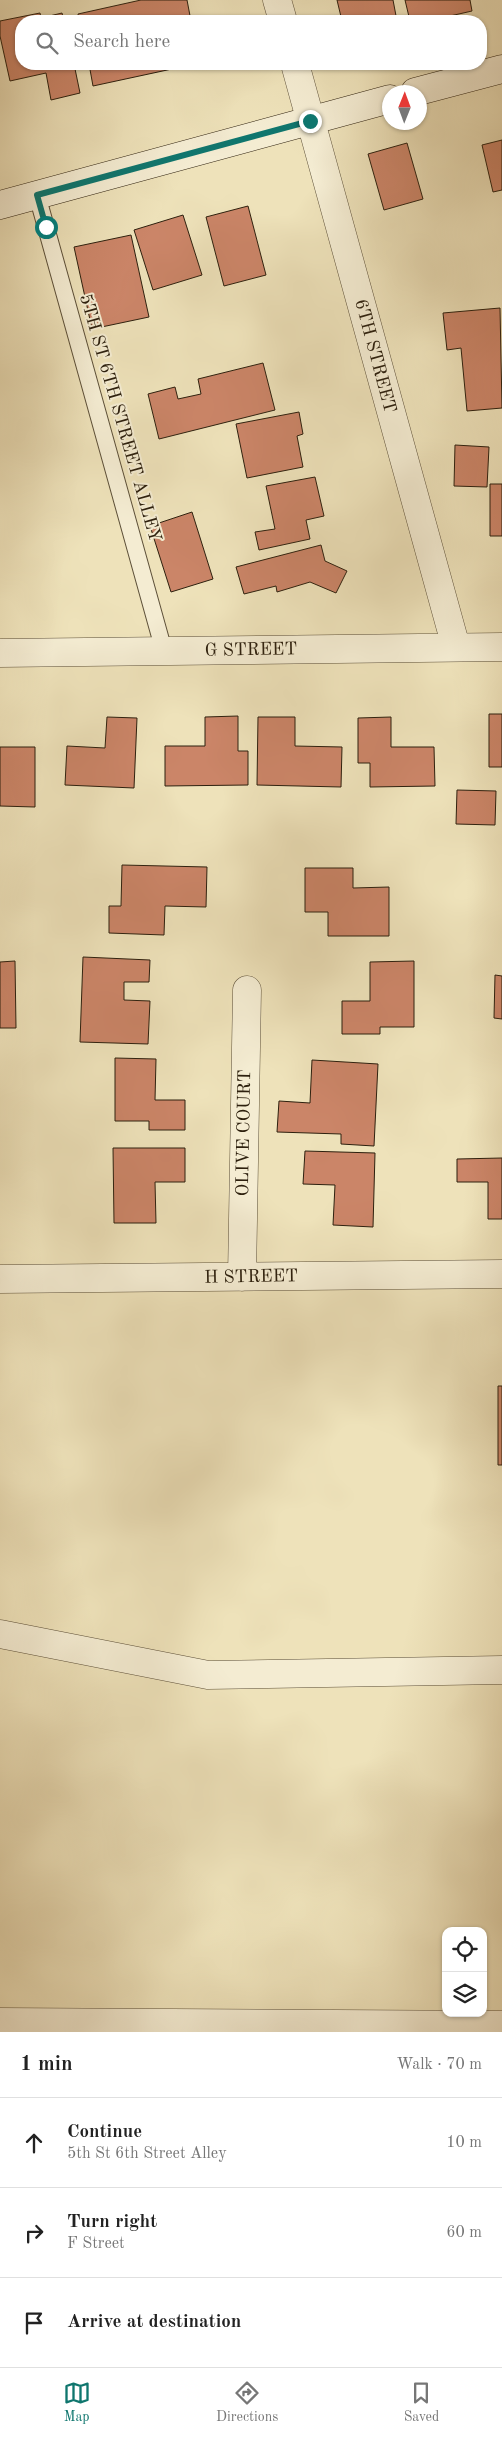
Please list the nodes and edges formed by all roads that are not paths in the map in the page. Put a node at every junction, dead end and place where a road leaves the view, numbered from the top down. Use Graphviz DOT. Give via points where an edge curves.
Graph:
graph roads {
  1 [pos="277,0"];
  2 [pos="281,15"];
  3 [pos="502,69"];
  4 [pos="296,70"];
  5 [pos="427,89"];
  6 [pos="382,101"];
  7 [pos="310,121"];
  8 [pos="37,195"];
  9 [pos="0,205"];
  10 [pos="456,647"];
  11 [pos="502,647"];
  12 [pos="164,651"];
  13 [pos="0,654"];
  14 [pos="246,990"];
  15 [pos="502,1274"];
  16 [pos="242,1277"];
  17 [pos="0,1279"];
  18 [pos="0,1634"];
  19 [pos="502,1670"];
  20 [pos="0,2022"];
  21 [pos="502,2025"];
  1 -- 2 [label="street"];
  3 -- 5 [label="street"];
  4 -- 7 [label="street, 6TH STREET"];
  6 -- 7 [label="street"];
  7 -- 8 [label="street"];
  7 -- 10 [label="street, 6TH STREET"];
  8 -- 9 [label="street"];
  8 -- 12 [label="lane, 5TH ST 6TH STREET ALLEY"];
  10 -- 11 [label="street, G STREET"];
  10 -- 12 [label="street, G STREET"];
  12 -- 13 [label="street, G STREET"];
  14 -- 16 [label="street, OLIVE COURT"];
  15 -- 16 [label="street, H STREET"];
  16 -- 17 [label="street, H STREET"];
  18 -- 19 [label="street" via="208,1675"];
  20 -- 21 [label="street"];
}
